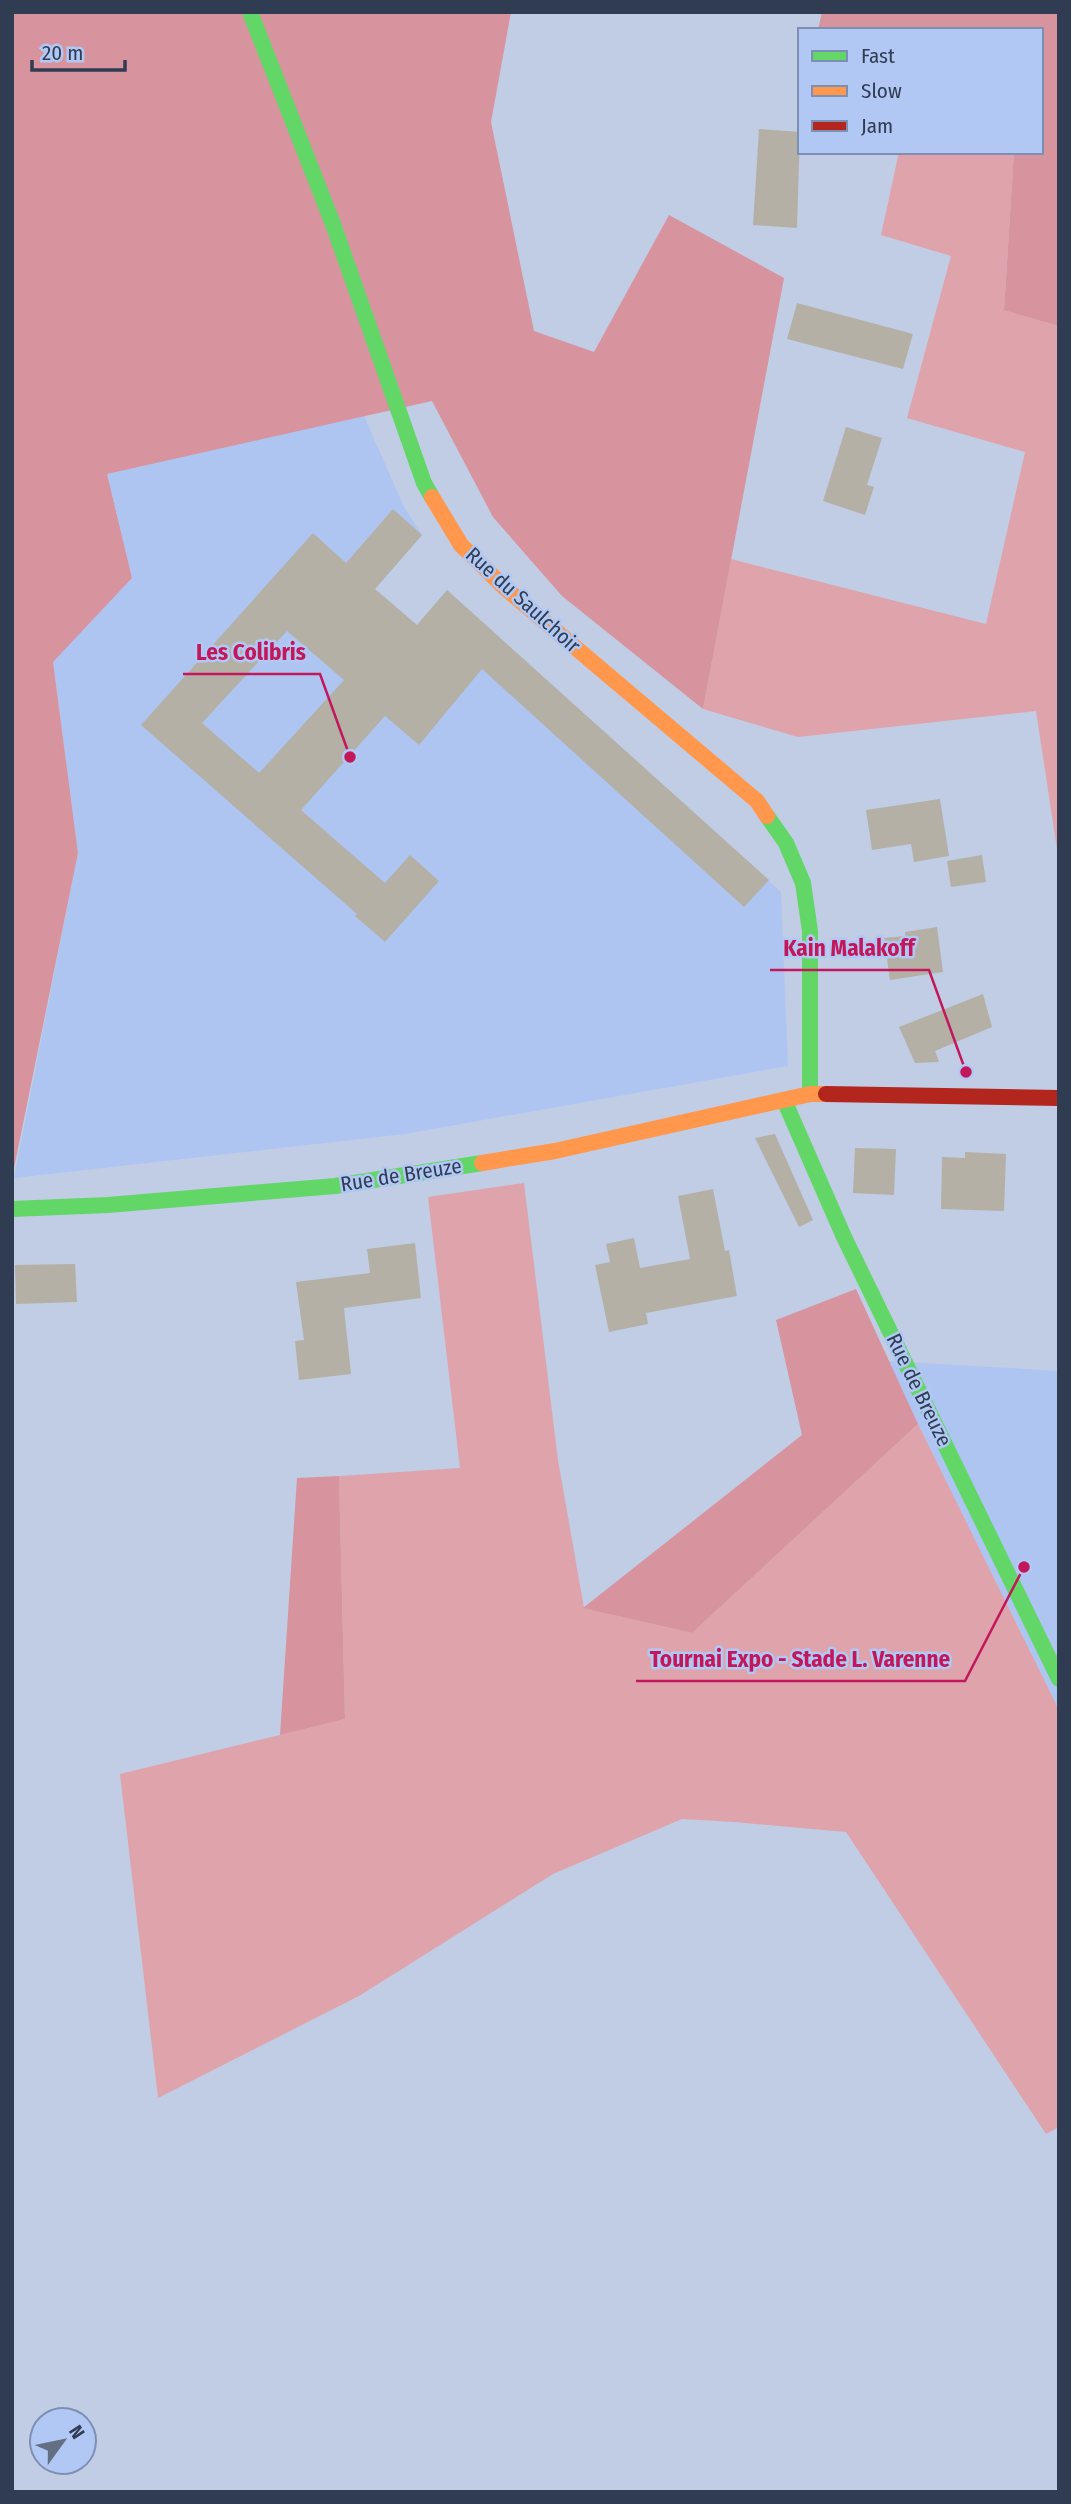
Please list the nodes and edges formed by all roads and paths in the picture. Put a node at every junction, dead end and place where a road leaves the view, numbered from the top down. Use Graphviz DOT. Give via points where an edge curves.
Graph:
graph roads {
  1 [pos="250,12"];
  2 [pos="810,1094"];
  3 [pos="1059,1098"];
  4 [pos="784,1100"];
  5 [pos="12,1209"];
  6 [pos="1059,1679"];
  1 -- 2 [label="street, Rue du Saulchoir" via="424,483 461,545 505,588 757,801 786,843 803,883 810,931"];
  2 -- 3 [label="street, Rue de Breuze"];
  2 -- 4 [label="street, Rue de Breuze"];
  4 -- 5 [label="street, Rue de Breuze" via="555,1151 335,1186"];
  4 -- 6 [label="street, Rue de Breuze" via="844,1237"];
}
